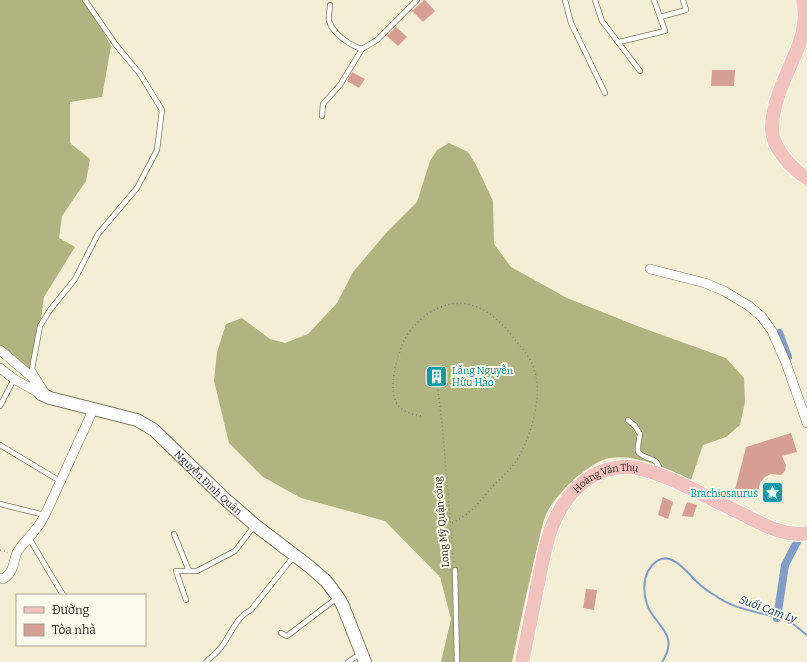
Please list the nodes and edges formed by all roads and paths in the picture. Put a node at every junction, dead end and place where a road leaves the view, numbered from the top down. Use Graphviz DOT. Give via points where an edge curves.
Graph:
graph roads {
  1 [pos="85,0"];
  2 [pos="417,0"];
  3 [pos="565,0"];
  4 [pos="595,0"];
  5 [pos="654,0"];
  6 [pos="683,0"];
  7 [pos="803,0"];
  8 [pos="330,5"];
  9 [pos="660,17"];
  10 [pos="619,42"];
  11 [pos="362,49"];
  12 [pos="640,71"];
  13 [pos="605,93"];
  14 [pos="322,116"];
  15 [pos="807,178"];
  16 [pos="650,269"];
  17 [pos="0,350"];
  18 [pos="0,368"];
  19 [pos="14,379"];
  20 [pos="437,382"];
  21 [pos="45,396"];
  22 [pos="0,406"];
  23 [pos="93,410"];
  24 [pos="421,416"];
  25 [pos="628,420"];
  26 [pos="807,423"];
  27 [pos="0,445"];
  28 [pos="662,475"];
  29 [pos="60,481"];
  30 [pos="0,504"];
  31 [pos="45,515"];
  32 [pos="451,524"];
  33 [pos="255,525"];
  34 [pos="807,533"];
  35 [pos="174,534"];
  36 [pos="30,538"];
  37 [pos="295,555"];
  38 [pos="455,570"];
  39 [pos="189,571"];
  40 [pos="0,578"];
  41 [pos="62,594"];
  42 [pos="338,597"];
  43 [pos="186,600"];
  44 [pos="281,632"];
  45 [pos="363,657"];
  46 [pos="206,662"];
  47 [pos="348,662"];
  48 [pos="457,662"];
  49 [pos="522,662"];
  1 -- 21 [label="lane" via="140,74 162,110 157,150 137,188 98,234 75,279 40,326 32,369"];
  2 -- 11 [label="lane" via="377,40"];
  3 -- 13 [label="lane" via="571,23"];
  4 -- 10 [label="lane" via="602,21"];
  5 -- 9 [label="lane"];
  6 -- 9 [label="lane" via="686,10"];
  7 -- 15 [label="main road" via="806,19 803,36 781,88 772,130 782,155"];
  8 -- 11 [label="lane" via="329,22 345,41"];
  9 -- 10 [label="lane" via="665,31"];
  10 -- 12 [label="lane"];
  11 -- 14 [label="lane" via="340,85 323,104"];
  16 -- 26 [label="street" via="705,283 724,291 762,317 772,331 786,363"];
  17 -- 21 [label="street" via="33,378"];
  18 -- 19 [label="street, Nguyễn Đình Quân"];
  19 -- 21 [label="street, Nguyễn Đình Quân"];
  19 -- 22 [label="lane"];
  20 -- 32 [label="path, Long Mỹ Quận công"];
  21 -- 23 [label="street, Nguyễn Đình Quân"];
  23 -- 29 [label="street"];
  23 -- 33 [label="street, Nguyễn Đình Quân" via="137,420 154,430"];
  24 -- 32 [label="path" via="408,414 397,404 393,389 397,359 402,344 410,332 429,312 444,305 472,305 490,314 506,328 522,348 534,369 538,389 536,411 528,437 514,463 477,505"];
  25 -- 28 [label="lane" via="640,434 638,452 657,461"];
  27 -- 29 [label="lane"];
  28 -- 34 [label="main road, Hoàng Văn Thụ" via="767,525 786,532"];
  28 -- 49 [label="main road, Hoàng Văn Thụ" via="632,466 600,472 588,478 560,507 546,547"];
  29 -- 31 [label="street"];
  30 -- 31 [label="lane"];
  31 -- 36 [label="street"];
  32 -- 38 [label="path, Long Mỹ Quận công"];
  33 -- 37 [label="street, Nguyễn Đình Quân"];
  33 -- 39 [label="lane" via="235,551 196,571"];
  35 -- 39 [label="lane"];
  36 -- 40 [label="street" via="16,554 10,572 3,579"];
  36 -- 41 [label="lane"];
  37 -- 42 [label="street, Nguyễn Đình Quân" via="326,581"];
  37 -- 46 [label="lane" via="251,610 237,621 221,648"];
  38 -- 48 [label="lane, Long Mỹ Quận công"];
  39 -- 43 [label="lane" via="176,571"];
  42 -- 44 [label="lane" via="287,636"];
  42 -- 45 [label="street, Nguyễn Đình Quân"];
  45 -- 47 [label="lane"];
}
